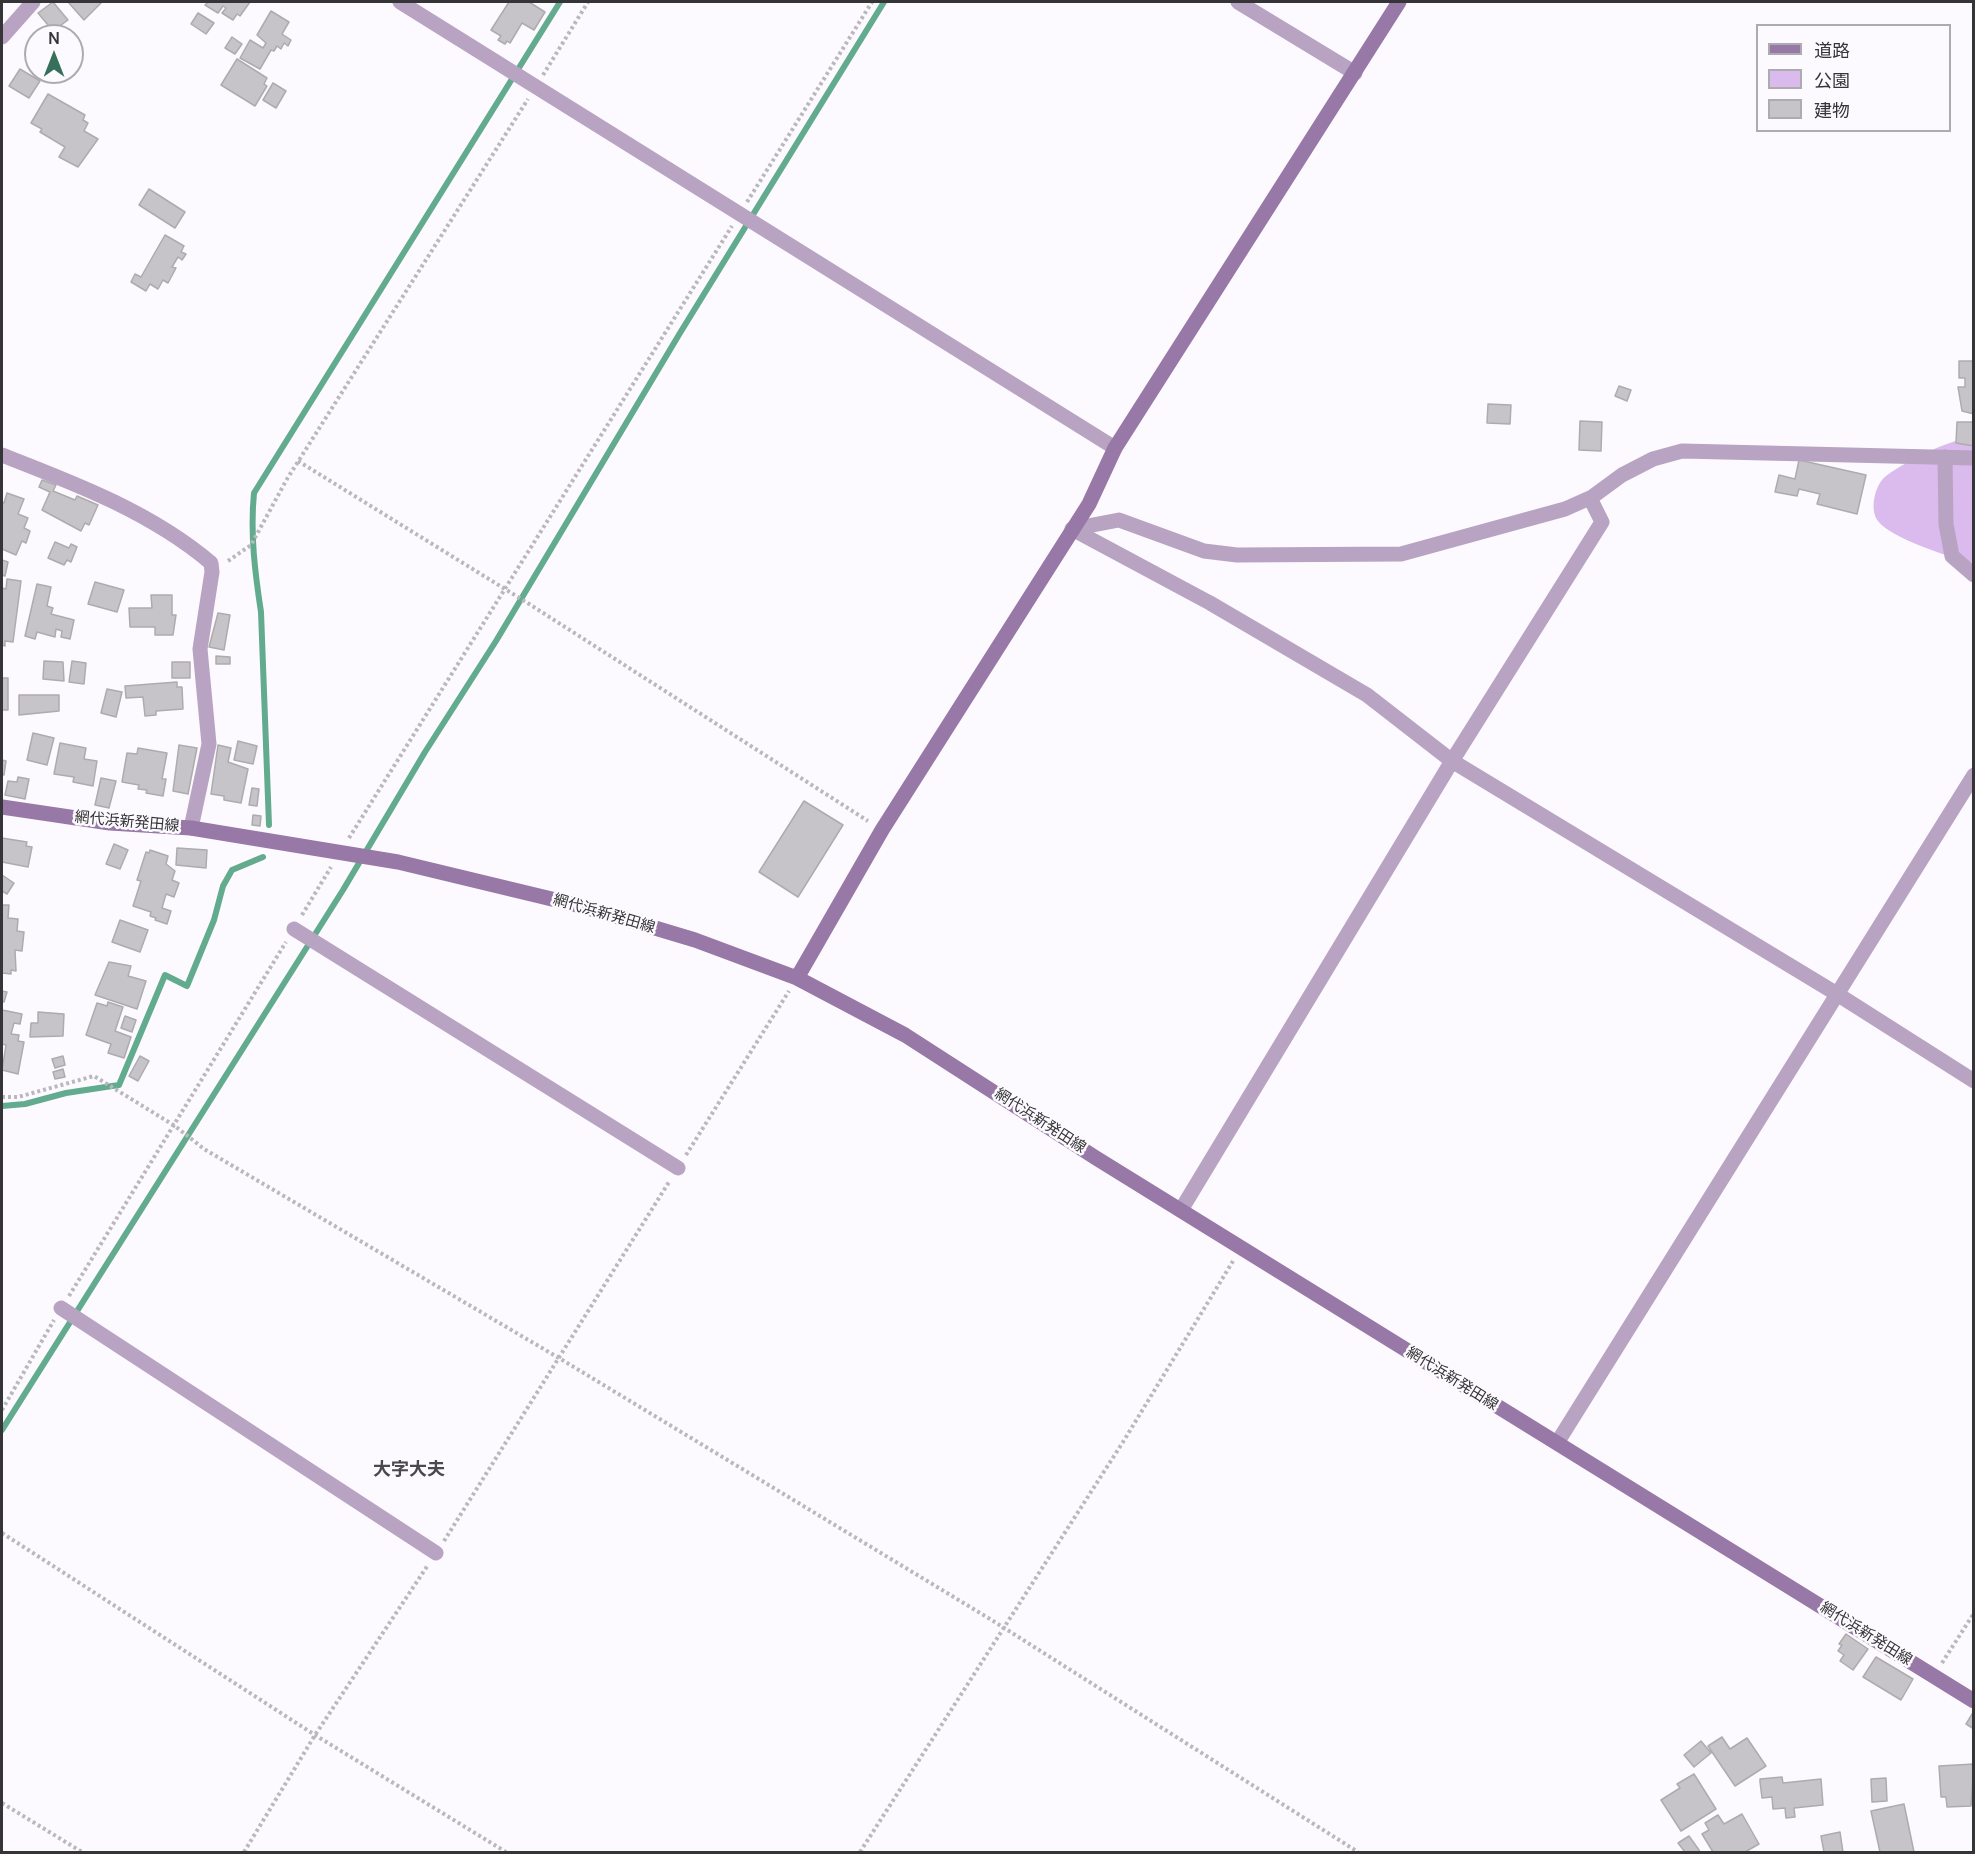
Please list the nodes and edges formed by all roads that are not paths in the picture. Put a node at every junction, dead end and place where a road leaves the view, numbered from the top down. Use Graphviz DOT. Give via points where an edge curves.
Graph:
graph roads {
  1 [pos="33,2"];
  2 [pos="400,2"];
  3 [pos="1238,2"];
  4 [pos="1399,2"];
  5 [pos="2,37"];
  6 [pos="1355,73"];
  7 [pos="1115,448"];
  8 [pos="2,455"];
  9 [pos="1945,457"];
  10 [pos="1974,458"];
  11 [pos="1590,498"];
  12 [pos="1072,529"];
  13 [pos="1974,575"];
  14 [pos="1452,761"];
  15 [pos="1974,775"];
  16 [pos="2,807"];
  17 [pos="191,828"];
  18 [pos="294,929"];
  19 [pos="797,978"];
  20 [pos="1837,994"];
  21 [pos="1974,1081"];
  22 [pos="678,1168"];
  23 [pos="1181,1210"];
  24 [pos="61,1308"];
  25 [pos="1557,1443"];
  26 [pos="436,1553"];
  27 [pos="1974,1701"];
  1 -- 5 [label="street"];
  2 -- 7 [label="street"];
  3 -- 6 [label="street"];
  4 -- 6 [label="main road"];
  6 -- 7 [label="main road"];
  7 -- 12 [label="main road" via="1089,504"];
  8 -- 17 [label="street" via="56,475 156,524 211,563 200,649 209,744"];
  9 -- 10 [label="street"];
  9 -- 11 [label="street" via="1682,451 1643,465"];
  9 -- 13 [label="street" via="1946,524 1952,556"];
  11 -- 12 [label="street" via="1511,526 1401,554 1237,555 1204,551 1119,520"];
  11 -- 14 [label="street" via="1602,522"];
  12 -- 14 [label="street" via="1210,603 1367,695"];
  12 -- 19 [label="main road" via="882,830"];
  14 -- 20 [label="street"];
  14 -- 23 [label="street"];
  15 -- 20 [label="street"];
  16 -- 17 [label="main road, 網代浜新発田線" via="110,823"];
  17 -- 19 [label="main road, 網代浜新発田線" via="432,870 585,907 694,940"];
  18 -- 22 [label="street"];
  19 -- 23 [label="main road, 網代浜新発田線" via="905,1035"];
  20 -- 21 [label="street"];
  20 -- 25 [label="street"];
  23 -- 25 [label="main road, 網代浜新発田線"];
  24 -- 26 [label="street"];
  25 -- 27 [label="main road, 網代浜新発田線"];
}
